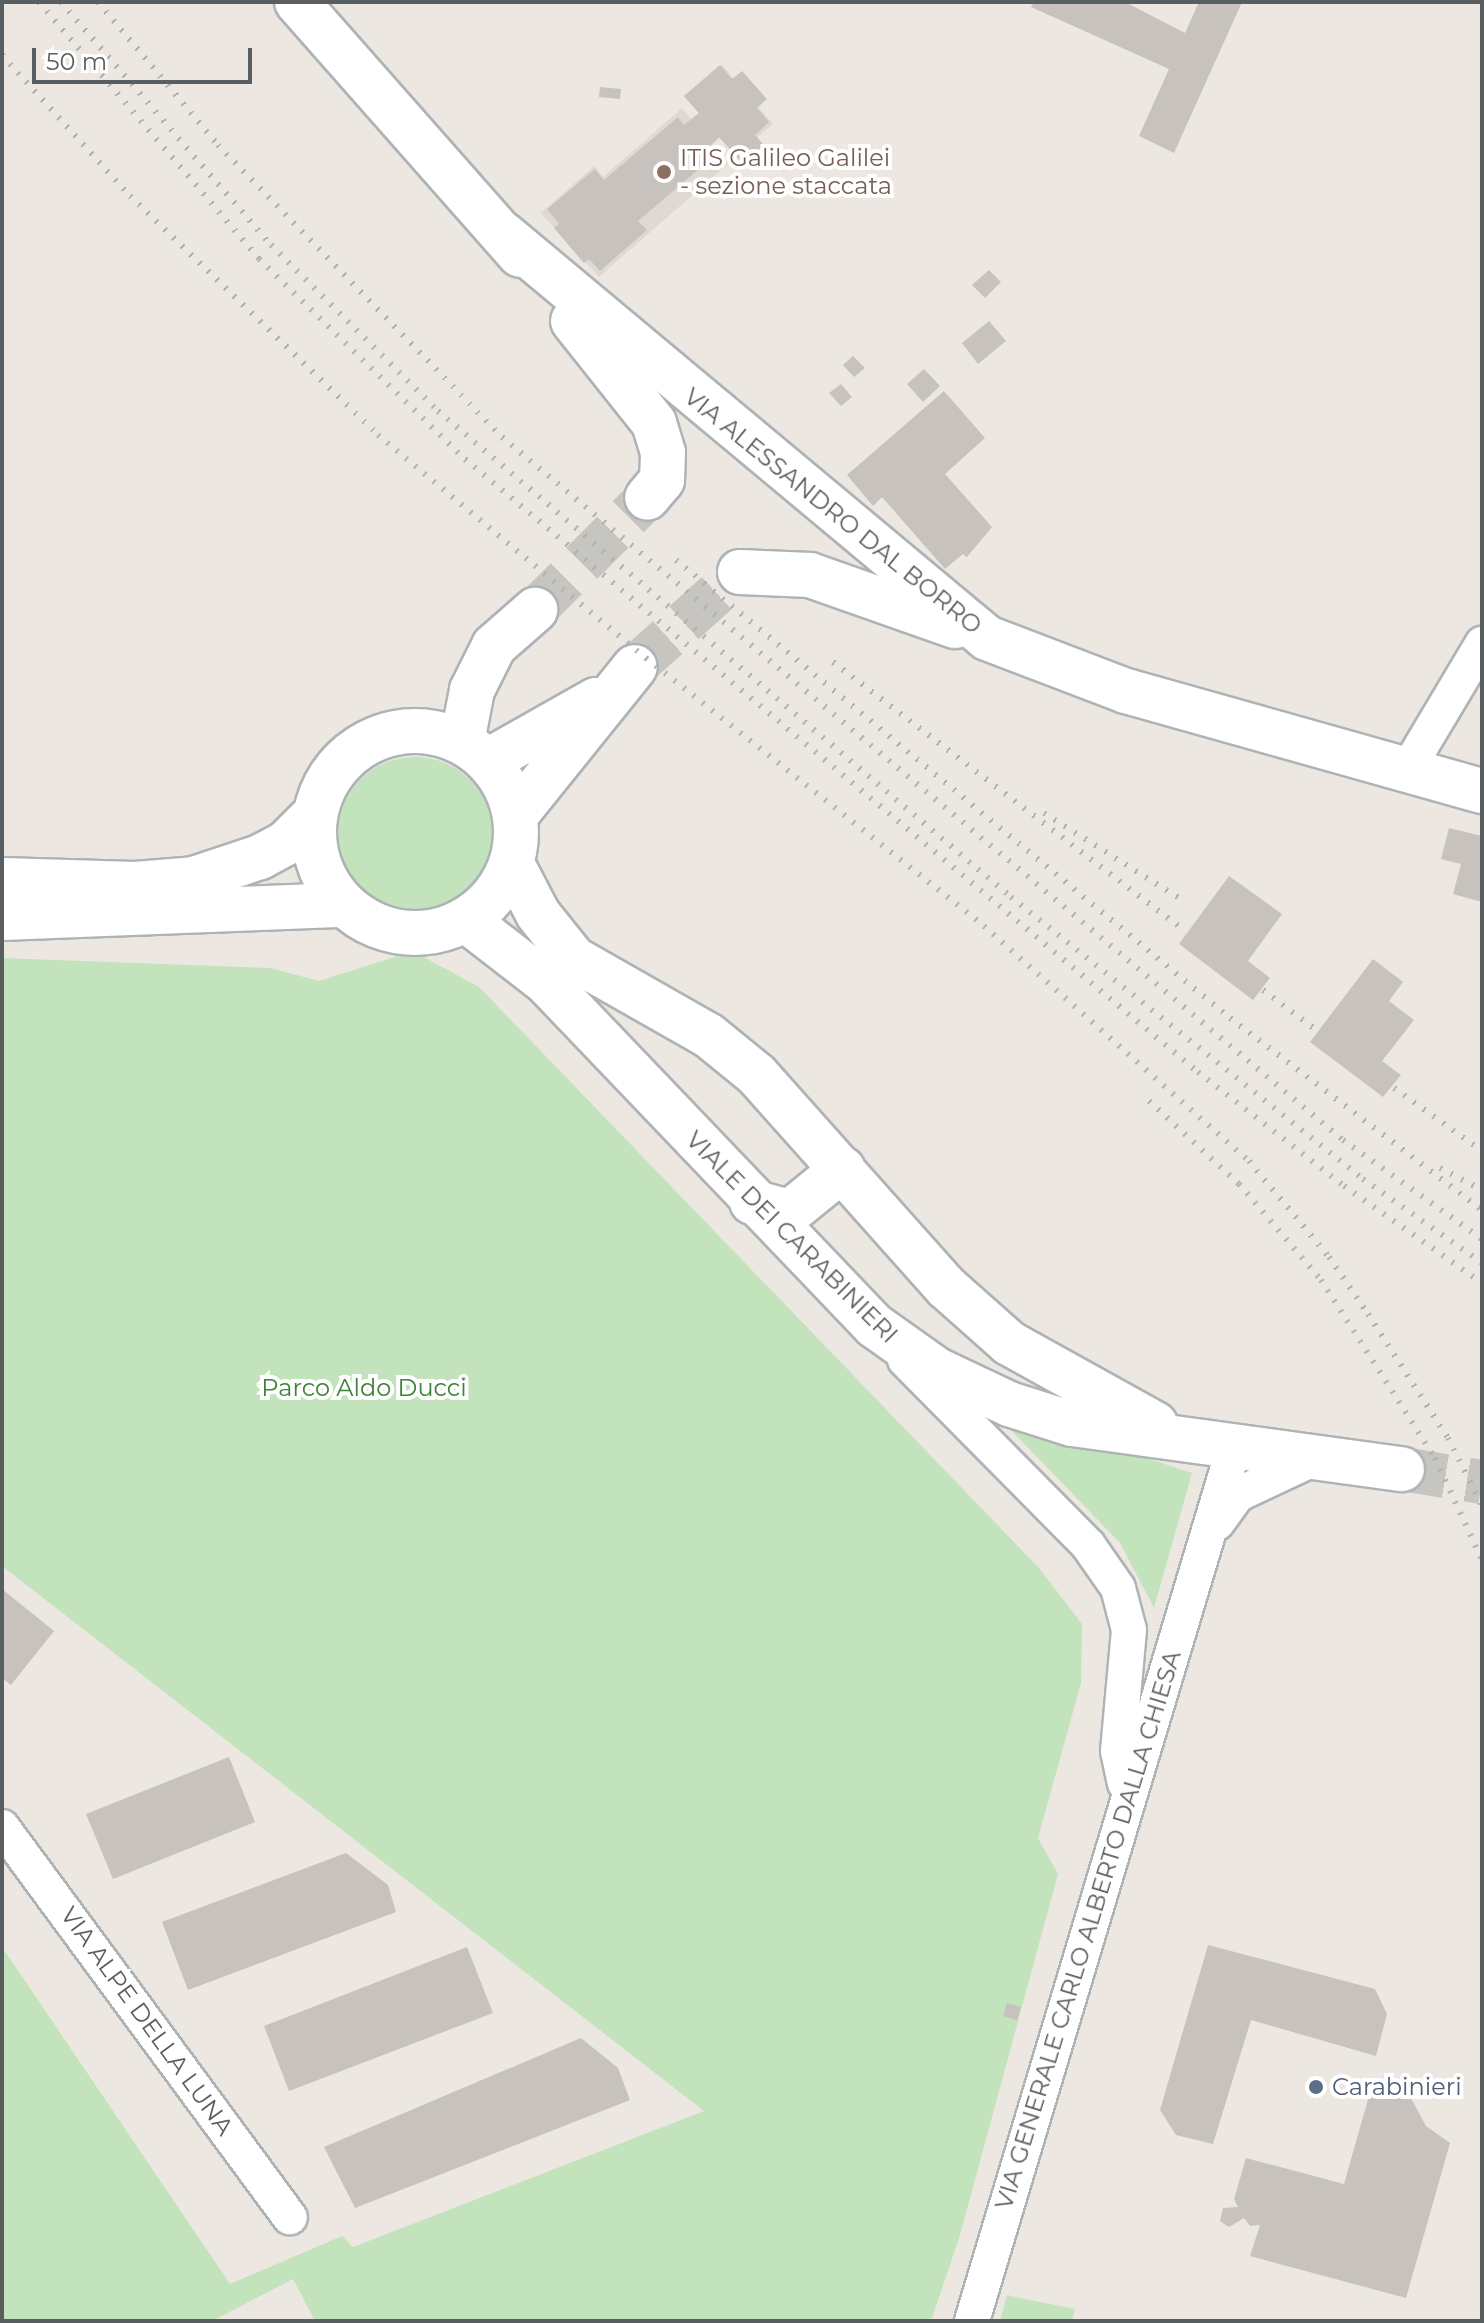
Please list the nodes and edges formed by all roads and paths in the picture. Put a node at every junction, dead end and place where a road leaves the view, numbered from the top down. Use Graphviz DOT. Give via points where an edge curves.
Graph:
graph roads {
  1 [pos="297,2"];
  2 [pos="503,234"];
  3 [pos="650,495"];
  4 [pos="740,572"];
  5 [pos="535,610"];
  6 [pos="987,638"];
  7 [pos="1482,644"];
  8 [pos="475,752"];
  9 [pos="1407,770"];
  10 [pos="1482,791"];
  11 [pos="314,815"];
  12 [pos="515,816"];
  13 [pos="512,864"];
  14 [pos="2,880"];
  15 [pos="344,905"];
  16 [pos="2,918"];
  17 [pos="466,920"];
  18 [pos="843,1169"];
  19 [pos="752,1202"];
  20 [pos="875,1326"];
  21 [pos="1183,1436"];
  22 [pos="1234,1447"];
  23 [pos="1313,1459"];
  24 [pos="1402,1469"];
  25 [pos="1205,1540"];
  26 [pos="1127,1791"];
  27 [pos="2,1827"];
  28 [pos="290,2217"];
  29 [pos="972,2321"];
  1 -- 2 [label="main road"];
  2 -- 3 [label="main road" via="654,423 663,453 662,480"];
  2 -- 6 [label="main road, VIA ALESSANDRO DAL BORRO"];
  4 -- 6 [label="main road" via="810,575"];
  5 -- 8 [label="main road" via="494,646 472,690"];
  6 -- 9 [label="main road, VIA ALESSANDRO DAL BORRO" via="1126,691"];
  7 -- 9 [label="street"];
  8 -- 11 [label="main road" via="422,731 380,737 344,759 330,776"];
  8 -- 12 [label="main road" via="506,787"];
  8 -- 12 [label="main road" via="593,703 635,667"];
  9 -- 10 [label="main road, VIA ALESSANDRO DAL BORRO"];
  11 -- 14 [label="main road" via="286,843 260,857 194,879 135,884"];
  11 -- 15 [label="main road" via="318,864"];
  12 -- 13 [label="main road"];
  13 -- 17 [label="main road" via="486,905"];
  13 -- 18 [label="main road, VIALE DEI CARABINIERI" via="538,914 574,959 729,1050"];
  15 -- 16 [label="main road"];
  15 -- 17 [label="main road" via="371,924 403,933 436,932"];
  17 -- 19 [label="main road, VIALE DEI CARABINIERI" via="546,982"];
  18 -- 19 [label="main road" via="790,1212"];
  18 -- 21 [label="main road, VIALE DEI CARABINIERI" via="946,1287 1009,1343 1131,1414"];
  19 -- 20 [label="main road, VIALE DEI CARABINIERI"];
  20 -- 21 [label="main road, VIALE DEI CARABINIERI" via="937,1370 1009,1404 1072,1424"];
  20 -- 26 [label="street" via="1088,1545 1118,1588 1129,1630 1118,1751"];
  21 -- 22 [label="main road, VIALE DEI CARABINIERI"];
  22 -- 23 [label="main road, VIALE DEI CARABINIERI"];
  22 -- 25 [label="street, VIA GENERALE CARLO ALBERTO DALLA CHIESA"];
  23 -- 24 [label="main road, VIALE DEI CARABINIERI"];
  23 -- 25 [label="street, VIA GENERALE CARLO ALBERTO DALLA CHIESA" via="1237,1495"];
  25 -- 26 [label="street, VIA GENERALE CARLO ALBERTO DALLA CHIESA"];
  26 -- 29 [label="street, VIA GENERALE CARLO ALBERTO DALLA CHIESA"];
  27 -- 28 [label="street, VIA ALPE DELLA LUNA"];
}
